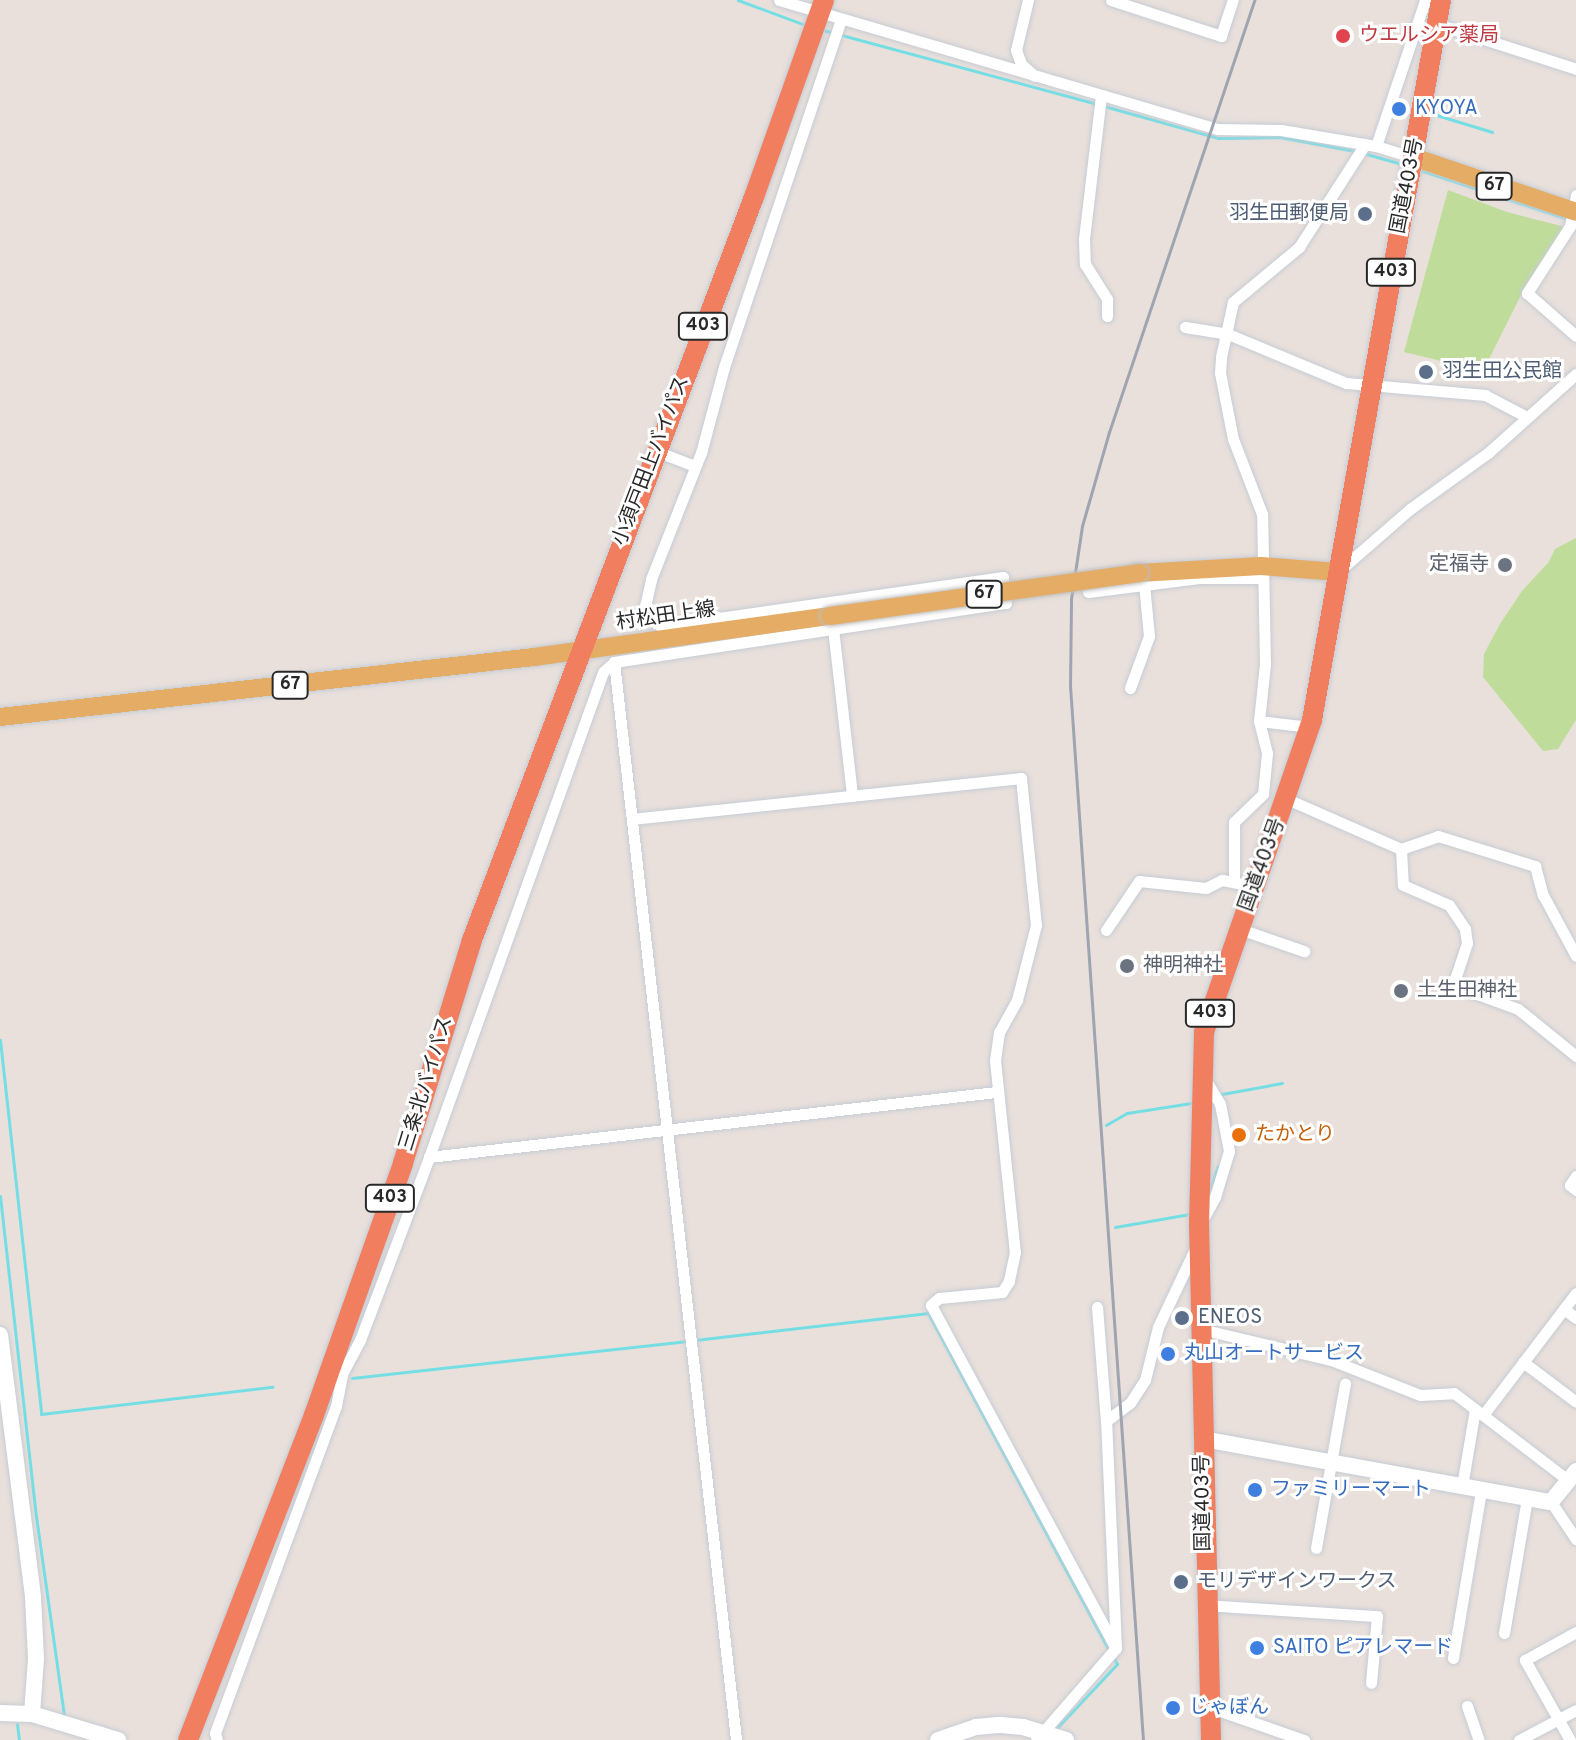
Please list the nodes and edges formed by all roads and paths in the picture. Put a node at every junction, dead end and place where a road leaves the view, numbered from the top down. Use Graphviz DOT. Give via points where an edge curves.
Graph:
graph roads {
  1 [pos="779,0"];
  2 [pos="1028,0"];
  3 [pos="1111,0"];
  4 [pos="1233,0"];
  5 [pos="1425,0"];
  6 [pos="1441,0"];
  7 [pos="822,6"];
  8 [pos="841,19"];
  9 [pos="1437,24"];
  10 [pos="1576,69"];
  11 [pos="1039,79"];
  12 [pos="1101,96"];
  13 [pos="1370,145"];
  14 [pos="1413,157"];
  15 [pos="1573,211"];
  16 [pos="1107,316"];
  17 [pos="1185,327"];
  18 [pos="1228,334"];
  19 [pos="1576,336"];
  20 [pos="1575,375"];
  21 [pos="1370,388"];
  22 [pos="1527,417"];
  23 [pos="656,451"];
  24 [pos="695,466"];
  25 [pos="1262,572"];
  26 [pos="1338,572"];
  27 [pos="1141,578"];
  28 [pos="1088,592"];
  29 [pos="832,622"];
  30 [pos="579,651"];
  31 [pos="614,662"];
  32 [pos="1130,688"];
  33 [pos="0,717"];
  34 [pos="1259,721"];
  35 [pos="1309,727"];
  36 [pos="852,796"];
  37 [pos="1287,799"];
  38 [pos="632,819"];
  39 [pos="1401,849"];
  40 [pos="1244,884"];
  41 [pos="1240,929"];
  42 [pos="1106,930"];
  43 [pos="1304,951"];
  44 [pos="1576,956"];
  45 [pos="1576,1056"];
  46 [pos="1201,1074"];
  47 [pos="996,1092"];
  48 [pos="667,1132"];
  49 [pos="429,1157"];
  50 [pos="1576,1176"];
  51 [pos="1576,1190"];
  52 [pos="1200,1232"];
  53 [pos="1576,1293"];
  54 [pos="1097,1307"];
  55 [pos="1564,1309"];
  56 [pos="1576,1318"];
  57 [pos="1201,1329"];
  58 [pos="0,1335"];
  59 [pos="1523,1362"];
  60 [pos="1345,1384"];
  61 [pos="1576,1402"];
  62 [pos="1479,1412"];
  63 [pos="1106,1421"];
  64 [pos="1203,1439"];
  65 [pos="1331,1463"];
  66 [pos="1571,1483"];
  67 [pos="1462,1486"];
  68 [pos="1481,1490"];
  69 [pos="1527,1498"];
  70 [pos="1551,1502"];
  71 [pos="1576,1539"];
  72 [pos="1316,1548"];
  73 [pos="1206,1605"];
  74 [pos="1576,1632"];
  75 [pos="1504,1633"];
  76 [pos="1116,1648"];
  77 [pos="1453,1658"];
  78 [pos="1371,1683"];
  79 [pos="1467,1706"];
  80 [pos="1209,1707"];
  81 [pos="1576,1710"];
  82 [pos="0,1713"];
  83 [pos="32,1714"];
  84 [pos="1558,1719"];
  85 [pos="1040,1736"];
  86 [pos="118,1740"];
  87 [pos="188,1740"];
  88 [pos="217,1740"];
  89 [pos="736,1740"];
  90 [pos="938,1740"];
  91 [pos="1066,1740"];
  92 [pos="1211,1740"];
  93 [pos="1304,1740"];
  94 [pos="1479,1740"];
  95 [pos="1519,1740"];
  96 [pos="1570,1740"];
  1 -- 7 [label="street"];
  2 -- 11 [label="street" via="1016,50 1021,64"];
  3 -- 4 [label="street" via="1221,36"];
  5 -- 13 [label="street"];
  6 -- 9 [label="highway, 国道403号 / 403"];
  7 -- 8 [label="street"];
  7 -- 23 [label="highway, 小須戸田上バイパス / 403"];
  8 -- 11 [label="street"];
  8 -- 24 [label="street"];
  9 -- 10 [label="street"];
  9 -- 14 [label="highway, 国道403号 / 403"];
  11 -- 12 [label="street"];
  12 -- 13 [label="street" via="1217,129 1281,130"];
  12 -- 16 [label="street" via="1084,239 1085,264 1107,299"];
  13 -- 14 [label="street"];
  13 -- 18 [label="street" via="1353,162 1299,247 1233,302"];
  14 -- 15 [label="main road, 67"];
  14 -- 21 [label="highway, 国道403号 / 403"];
  15 -- 19 [label="street" via="1527,293"];
  17 -- 18 [label="street"];
  18 -- 21 [label="street"];
  18 -- 25 [label="street" via="1220,373 1238,458 1262,514"];
  20 -- 22 [label="street"];
  21 -- 22 [label="street" via="1485,395"];
  21 -- 26 [label="highway, 国道403号 / 403"];
  22 -- 26 [label="street"];
  23 -- 24 [label="street"];
  23 -- 30 [label="highway, 小須戸田上バイパス / 403"];
  24 -- 29 [label="street" via="645,606 650,619 661,626 1003,577 1006,603"];
  25 -- 26 [label="main road, 村松田上線 / 67"];
  25 -- 27 [label="main road, 村松田上線 / 67"];
  25 -- 34 [label="street" via="1265,664"];
  26 -- 35 [label="highway, 国道403号 / 403"];
  27 -- 28 [label="street"];
  27 -- 29 [label="main road, 村松田上線 / 67, bridge"];
  27 -- 32 [label="street" via="1149,636"];
  29 -- 30 [label="main road, 村松田上線 / 67"];
  29 -- 31 [label="street"];
  29 -- 36 [label="street"];
  30 -- 33 [label="main road, 村松田上線 / 67"];
  30 -- 87 [label="highway, 三条北バイパス / 403" via="472,940 403,1163 314,1415"];
  31 -- 38 [label="street"];
  31 -- 49 [label="street" via="603,672"];
  34 -- 35 [label="street"];
  34 -- 40 [label="street" via="1267,753 1263,794 1234,822"];
  35 -- 37 [label="highway, 国道403号 / 403"];
  36 -- 38 [label="street"];
  36 -- 47 [label="street" via="1021,778 1036,925 1017,1000 999,1032"];
  37 -- 39 [label="street"];
  37 -- 40 [label="highway, 国道403号 / 403"];
  38 -- 48 [label="street"];
  39 -- 44 [label="street" via="1438,836 1535,866 1543,895"];
  39 -- 45 [label="street" via="1403,885 1449,905 1465,929 1467,943 1453,985 1518,1009"];
  40 -- 41 [label="highway, 国道403号 / 403"];
  40 -- 42 [label="street" via="1222,880 1206,888 1139,881"];
  41 -- 43 [label="street"];
  41 -- 46 [label="highway, 国道403号 / 403" via="1204,1032"];
  46 -- 52 [label="highway, 国道403号 / 403"];
  46 -- 52 [label="street" via="1220,1104 1229,1151"];
  47 -- 48 [label="street"];
  47 -- 76 [label="street" via="1015,1252 1009,1281 1002,1292 939,1298 931,1305"];
  48 -- 49 [label="street"];
  48 -- 89 [label="street"];
  49 -- 88 [label="street" via="360,1340 342,1374 336,1406 215,1733"];
  50 -- 51 [label="street" via="1570,1185"];
  52 -- 57 [label="highway, 国道403号 / 403"];
  52 -- 63 [label="street" via="1158,1327 1145,1380 1130,1403"];
  53 -- 55 [label="street"];
  54 -- 63 [label="street"];
  55 -- 56 [label="street"];
  55 -- 59 [label="street"];
  57 -- 62 [label="street" via="1331,1360 1420,1395 1454,1393"];
  57 -- 64 [label="highway, 国道403号 / 403"];
  58 -- 83 [label="street" via="34,1611"];
  59 -- 61 [label="street"];
  59 -- 62 [label="street"];
  60 -- 65 [label="street"];
  62 -- 66 [label="street"];
  62 -- 67 [label="street"];
  63 -- 76 [label="street"];
  64 -- 65 [label="street"];
  64 -- 73 [label="highway, 国道403号 / 403"];
  65 -- 67 [label="street"];
  65 -- 72 [label="street"];
  66 -- 70 [label="street"];
  67 -- 68 [label="street"];
  68 -- 69 [label="street"];
  68 -- 77 [label="street"];
  69 -- 70 [label="street"];
  69 -- 75 [label="street"];
  70 -- 71 [label="street"];
  73 -- 78 [label="street" via="1377,1616"];
  73 -- 80 [label="highway, 国道403号 / 403"];
  74 -- 84 [label="street" via="1525,1660"];
  76 -- 85 [label="street"];
  79 -- 94 [label="street"];
  80 -- 92 [label="highway, 国道403号 / 403"];
  80 -- 93 [label="street"];
  81 -- 84 [label="street"];
  82 -- 83 [label="street"];
  83 -- 86 [label="street"];
  84 -- 95 [label="street"];
  84 -- 96 [label="street"];
  85 -- 90 [label="street" via="1001,1725"];
  85 -- 91 [label="street"];
}
